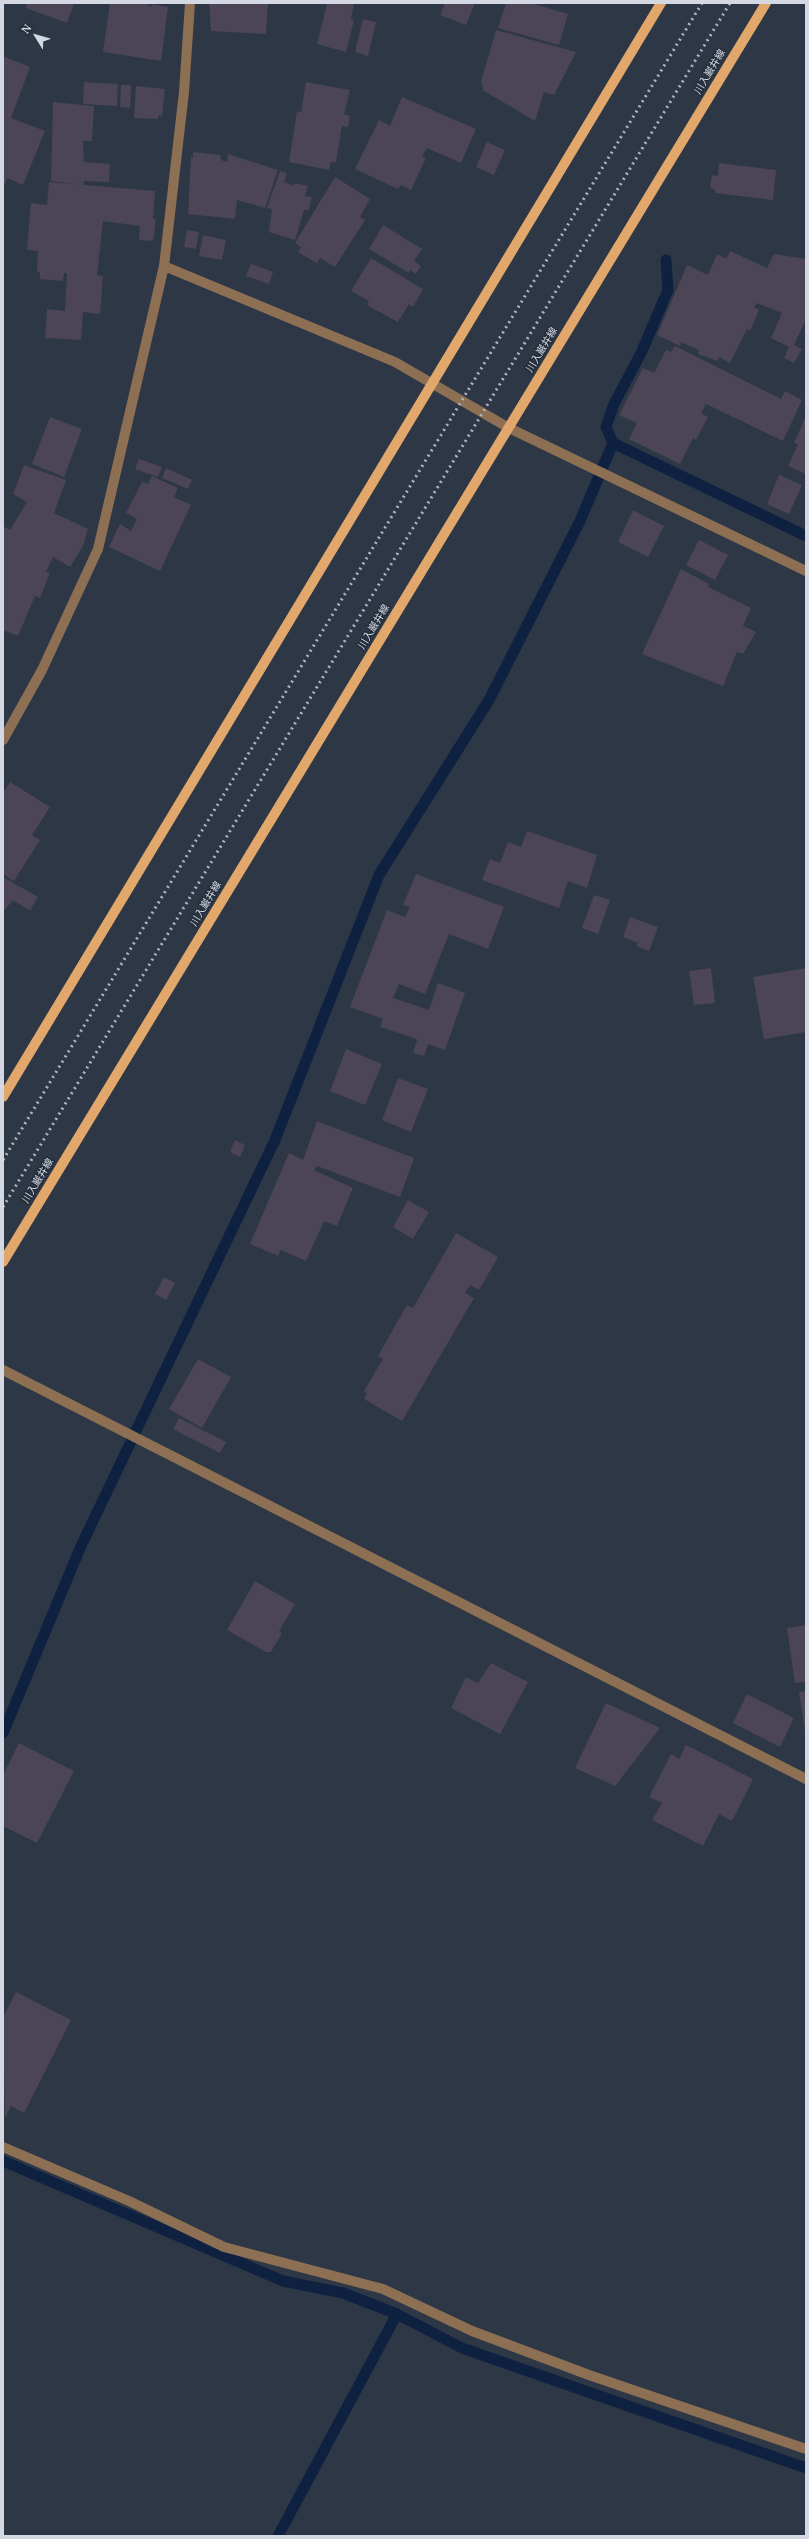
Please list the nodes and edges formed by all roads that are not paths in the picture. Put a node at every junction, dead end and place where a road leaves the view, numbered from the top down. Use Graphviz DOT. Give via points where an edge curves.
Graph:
graph roads {
  1 [pos="190,3"];
  2 [pos="661,3"];
  3 [pos="766,3"];
  4 [pos="164,266"];
  5 [pos="432,384"];
  6 [pos="509,428"];
  7 [pos="806,571"];
  8 [pos="3,740"];
  9 [pos="3,1097"];
  10 [pos="3,1262"];
  11 [pos="3,1370"];
  12 [pos="806,1779"];
  13 [pos="3,2147"];
  14 [pos="806,2449"];
  1 -- 4 [label="street" via="184,92"];
  2 -- 5 [label="main road"];
  3 -- 6 [label="main road, 川入巌井線"];
  4 -- 5 [label="street" via="394,362"];
  4 -- 8 [label="street" via="98,549 42,670"];
  5 -- 6 [label="street"];
  5 -- 9 [label="main road"];
  6 -- 7 [label="street"];
  6 -- 10 [label="main road, 川入巌井線"];
  11 -- 12 [label="street"];
  13 -- 14 [label="street" via="129,2201 224,2247 384,2289 472,2331 589,2375"];
}
